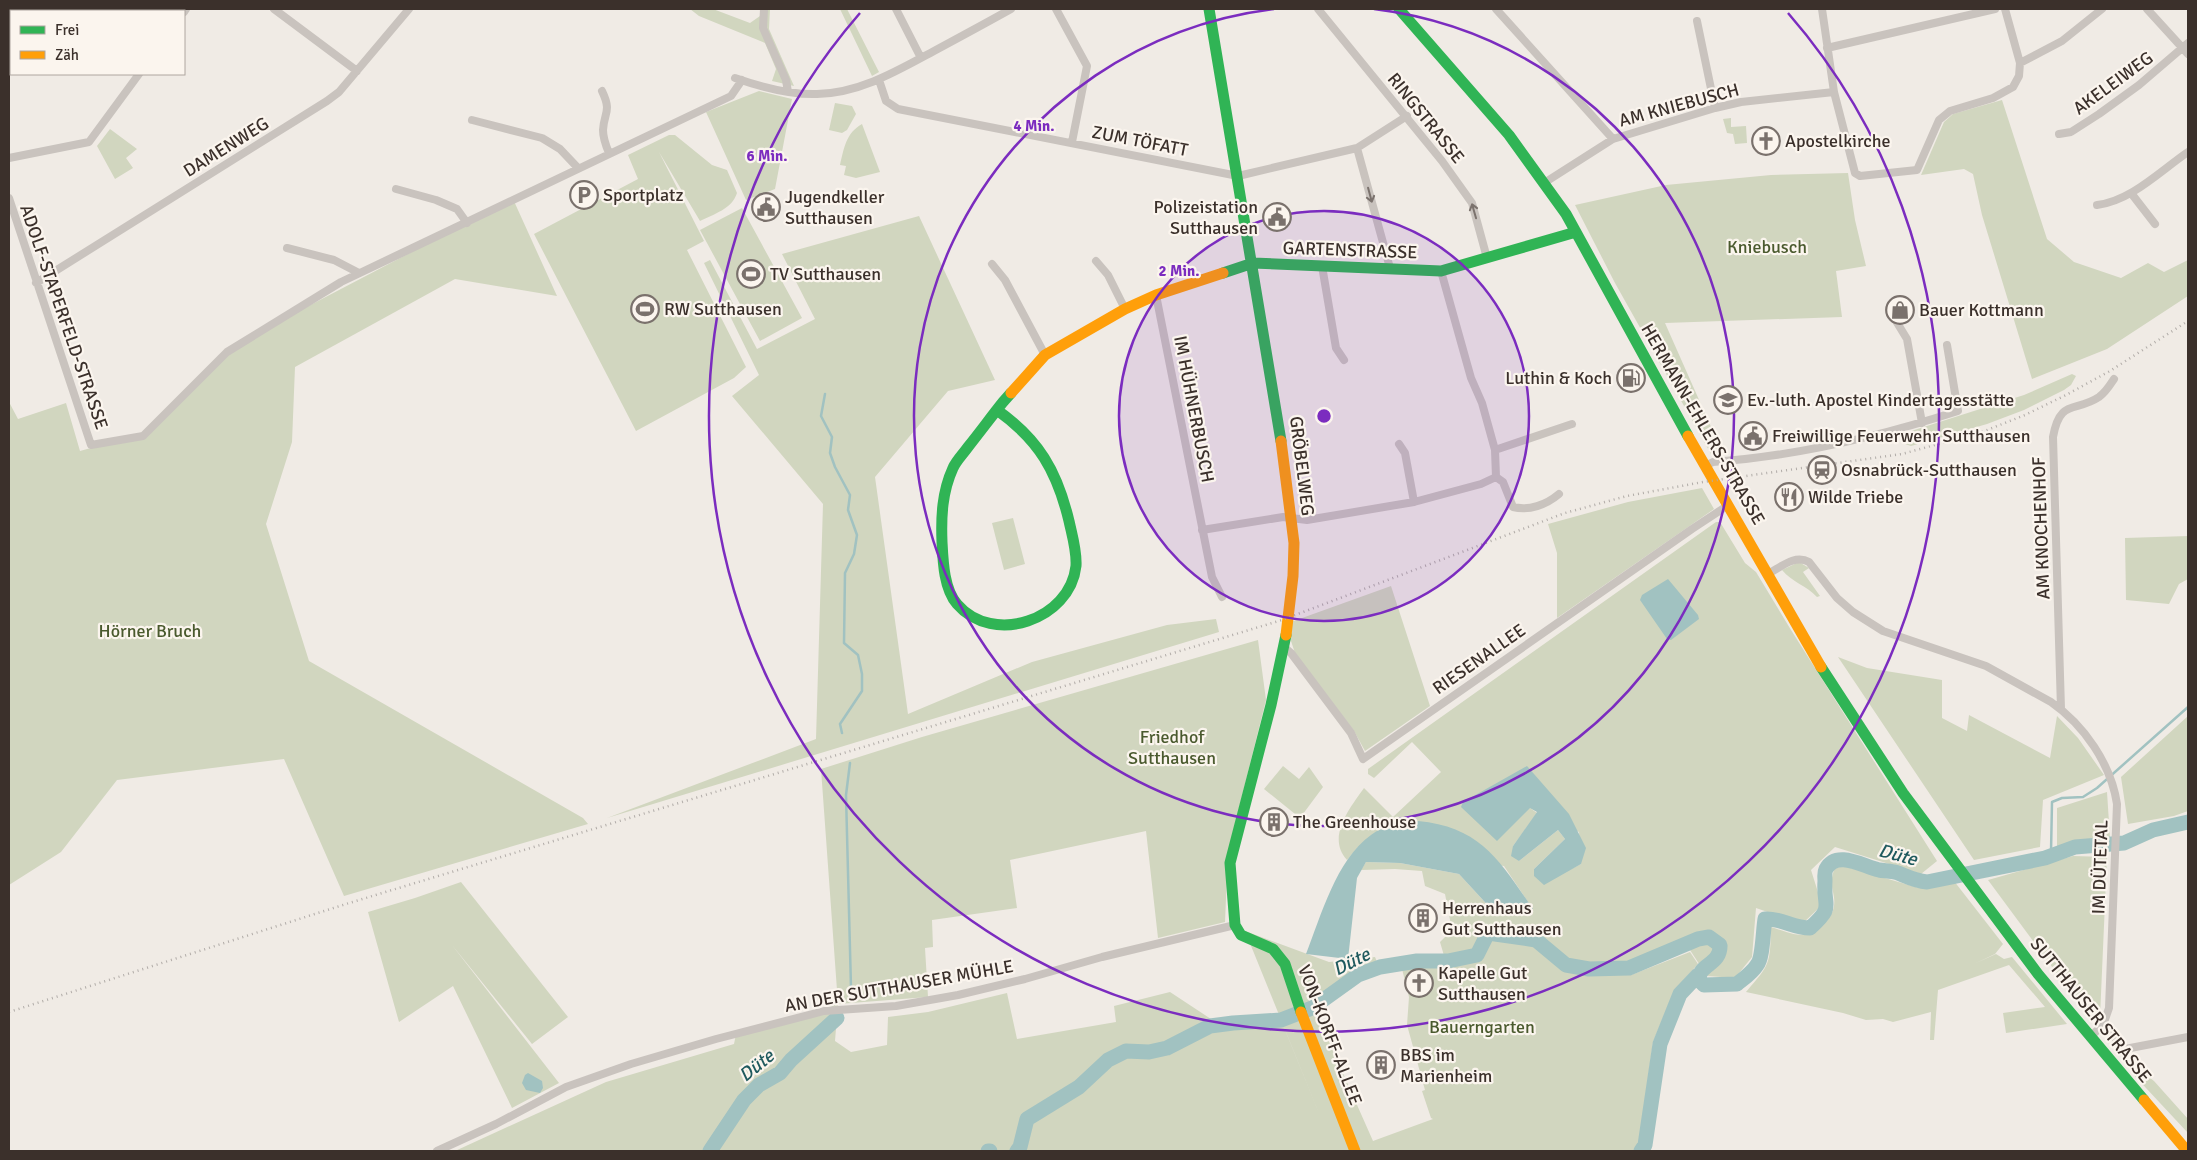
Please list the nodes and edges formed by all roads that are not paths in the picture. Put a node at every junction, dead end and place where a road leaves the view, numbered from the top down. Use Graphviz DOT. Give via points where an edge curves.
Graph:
graph roads {
  1 [pos="274,9"];
  2 [pos="409,9"];
  3 [pos="764,9"];
  4 [pos="896,9"];
  5 [pos="990,9"];
  6 [pos="1011,9"];
  7 [pos="1056,9"];
  8 [pos="1209,9"];
  9 [pos="1318,9"];
  10 [pos="1399,9"];
  11 [pos="1496,9"];
  12 [pos="1822,9"];
  13 [pos="1995,9"];
  14 [pos="2005,9"];
  15 [pos="2102,9"];
  16 [pos="2147,9"];
  17 [pos="995,18"];
  18 [pos="1697,21"];
  19 [pos="1827,48"];
  20 [pos="2186,49"];
  21 [pos="920,58"];
  22 [pos="2020,63"];
  23 [pos="357,71"];
  24 [pos="138,75"];
  25 [pos="880,80"];
  26 [pos="602,91"];
  27 [pos="788,92"];
  28 [pos="1834,92"];
  29 [pos="1715,108"];
  30 [pos="1407,116"];
  31 [pos="472,120"];
  32 [pos="2059,134"];
  33 [pos="1613,139"];
  34 [pos="1072,142"];
  35 [pos="1357,148"];
  36 [pos="2188,152"];
  37 [pos="609,153"];
  38 [pos="9,158"];
  39 [pos="578,168"];
  40 [pos="1238,176"];
  41 [pos="1544,183"];
  42 [pos="396,189"];
  43 [pos="2131,193"];
  44 [pos="9,198"];
  45 [pos="2096,205"];
  46 [pos="467,223"];
  47 [pos="2155,224"];
  48 [pos="1576,232"];
  49 [pos="287,248"];
  50 [pos="1487,258"];
  51 [pos="1096,262"];
  52 [pos="1253,263"];
  53 [pos="992,264"];
  54 [pos="1322,266"];
  55 [pos="1390,268"];
  56 [pos="1441,270"];
  57 [pos="359,273"];
  58 [pos="36,283"];
  59 [pos="1156,295"];
  60 [pos="1125,309"];
  61 [pos="1896,321"];
  62 [pos="1947,345"];
  63 [pos="1045,355"];
  64 [pos="1344,360"];
  65 [pos="2114,379"];
  66 [pos="997,410"];
  67 [pos="1922,423"];
  68 [pos="1572,424"];
  69 [pos="1399,444"];
  70 [pos="1494,450"];
  71 [pos="1705,466"];
  72 [pos="1496,476"];
  73 [pos="1559,494"];
  74 [pos="1414,502"];
  75 [pos="1727,506"];
  76 [pos="1292,518"];
  77 [pos="1202,530"];
  78 [pos="1768,574"];
  79 [pos="1222,597"];
  80 [pos="1284,647"];
  81 [pos="2061,709"];
  82 [pos="1959,869"];
  83 [pos="1235,925"];
  84 [pos="2103,1025"];
  85 [pos="2090,1037"];
  86 [pos="2188,1037"];
  87 [pos="437,1151"];
  88 [pos="1355,1151"];
  89 [pos="2188,1151"];
  1 -- 23 [label="street"];
  2 -- 23 [label="street, DAMENWEG"];
  3 -- 27 [label="street" via="763,28 786,80"];
  4 -- 21 [label="street"];
  5 -- 17 [label="street"];
  6 -- 17 [label="street"];
  7 -- 34 [label="street" via="1087,66"];
  8 -- 40 [label="street, GRÖBELWEG"];
  9 -- 30 [label="street, RINGSTRASSE"];
  10 -- 41 [label="street, HERMANN-EHLERS-STRASSE" via="1509,135"];
  11 -- 33 [label="street"];
  12 -- 19 [label="street"];
  13 -- 19 [label="street"];
  14 -- 22 [label="street"];
  15 -- 22 [label="street" via="2062,41"];
  16 -- 20 [label="street"];
  17 -- 21 [label="street"];
  18 -- 29 [label="street"];
  19 -- 28 [label="street"];
  20 -- 32 [label="street, AKELEIWEG" via="2092,118 2071,132"];
  21 -- 25 [label="street"];
  22 -- 28 [label="street" via="2019,76 2013,87 1993,98 1950,111 1939,120 1917,170 1860,176 1855,173"];
  23 -- 58 [label="street, DAMENWEG" via="327,101"];
  24 -- 38 [label="street" via="89,142"];
  25 -- 27 [label="street" via="837,92"];
  25 -- 34 [label="street, ZUM TÖFATT" via="886,101 898,109"];
  26 -- 37 [label="street" via="608,114 603,129 604,140"];
  27 -- 37 [label="street" via="738,79 731,96"];
  28 -- 29 [label="street, AM KNIEBUSCH" via="1755,100"];
  29 -- 33 [label="street, AM KNIEBUSCH"];
  30 -- 35 [label="street"];
  50 -- 30 [label="street, RINGSTRASSE, one-way" via="1472,203"];
  31 -- 39 [label="street" via="542,138 560,149"];
  33 -- 41 [label="street, AM KNIEBUSCH"];
  34 -- 40 [label="street, ZUM TÖFATT"];
  35 -- 40 [label="street"];
  35 -- 55 [label="street, one-way"];
  36 -- 43 [label="street"];
  37 -- 39 [label="street"];
  39 -- 46 [label="street"];
  40 -- 52 [label="street, GRÖBELWEG"];
  41 -- 48 [label="street, HERMANN-EHLERS-STRASSE"];
  42 -- 46 [label="street" via="436,200 457,210"];
  43 -- 45 [label="street" via="2111,203"];
  43 -- 47 [label="street"];
  44 -- 58 [label="street, ADOLF-STAPERFELD-STRASSE"];
  46 -- 57 [label="street"];
  48 -- 50 [label="street, GARTENSTRASSE"];
  48 -- 71 [label="street, HERMANN-EHLERS-STRASSE"];
  49 -- 57 [label="street" via="334,260"];
  50 -- 56 [label="street, GARTENSTRASSE"];
  51 -- 60 [label="street" via="1108,274"];
  52 -- 54 [label="street, GARTENSTRASSE"];
  52 -- 59 [label="street, GARTENSTRASSE"];
  52 -- 76 [label="street, GRÖBELWEG"];
  53 -- 63 [label="street" via="1005,280"];
  54 -- 55 [label="street, GARTENSTRASSE"];
  54 -- 64 [label="street" via="1336,348"];
  55 -- 56 [label="street, GARTENSTRASSE"];
  56 -- 70 [label="street" via="1470,378 1482,403"];
  57 -- 58 [label="street, ADOLF-STAPERFELD-STRASSE" via="227,352 143,436 91,445"];
  59 -- 60 [label="street, GARTENSTRASSE"];
  59 -- 77 [label="street, IM HÜHNERBUSCH"];
  60 -- 63 [label="street, GARTENSTRASSE"];
  61 -- 67 [label="street" via="1907,339"];
  62 -- 67 [label="street" via="1958,411"];
  63 -- 66 [label="street, GARTENSTRASSE"];
  65 -- 81 [label="street, AM KNOCHENHOF" via="2098,398 2061,413 2053,437"];
  66 -- 66 [label="street, GARTENSTRASSE" via="953,467 942,510 941,536 948,586 956,603 970,616 997,626 1015,625 1051,610 1072,583 1076,565 1066,509 1041,450 1018,425"];
  67 -- 71 [label="street" via="1820,448 1713,462"];
  68 -- 70 [label="street"];
  69 -- 74 [label="street" via="1405,453"];
  70 -- 72 [label="street"];
  71 -- 75 [label="street, HERMANN-EHLERS-STRASSE"];
  72 -- 73 [label="street" via="1503,482 1513,507 1524,510 1550,502"];
  72 -- 74 [label="street" via="1481,484"];
  74 -- 76 [label="street" via="1307,520"];
  75 -- 78 [label="street, HERMANN-EHLERS-STRASSE"];
  75 -- 80 [label="street, RIESENALLEE" via="1363,759 1351,733"];
  76 -- 77 [label="street"];
  76 -- 80 [label="street, GRÖBELWEG" via="1294,558"];
  77 -- 79 [label="street, IM HÜHNERBUSCH" via="1212,577"];
  78 -- 81 [label="street, IM DÜTETAL" via="1792,560 1809,562 1837,598 1883,631 1986,666"];
  78 -- 82 [label="street, HERMANN-EHLERS-STRASSE" via="1817,661 1873,749"];
  80 -- 83 [label="street, GRÖBELWEG" via="1232,847 1230,879"];
  81 -- 84 [label="street, IM DÜTETAL" via="2083,733 2109,772 2117,804 2109,1008"];
  82 -- 85 [label="street, SUTTHAUSER STRASSE"];
  83 -- 87 [label="street, AN DER SUTTHAUSER MÜHLE" via="958,995 896,1006 824,1011 678,1050 566,1087"];
  83 -- 88 [label="street, VON-KORFF-ALLEE" via="1241,935 1273,949 1289,973 1303,1018"];
  84 -- 85 [label="street"];
  84 -- 86 [label="street" via="2125,1049"];
  85 -- 89 [label="street, SUTTHAUSER STRASSE"];
}
